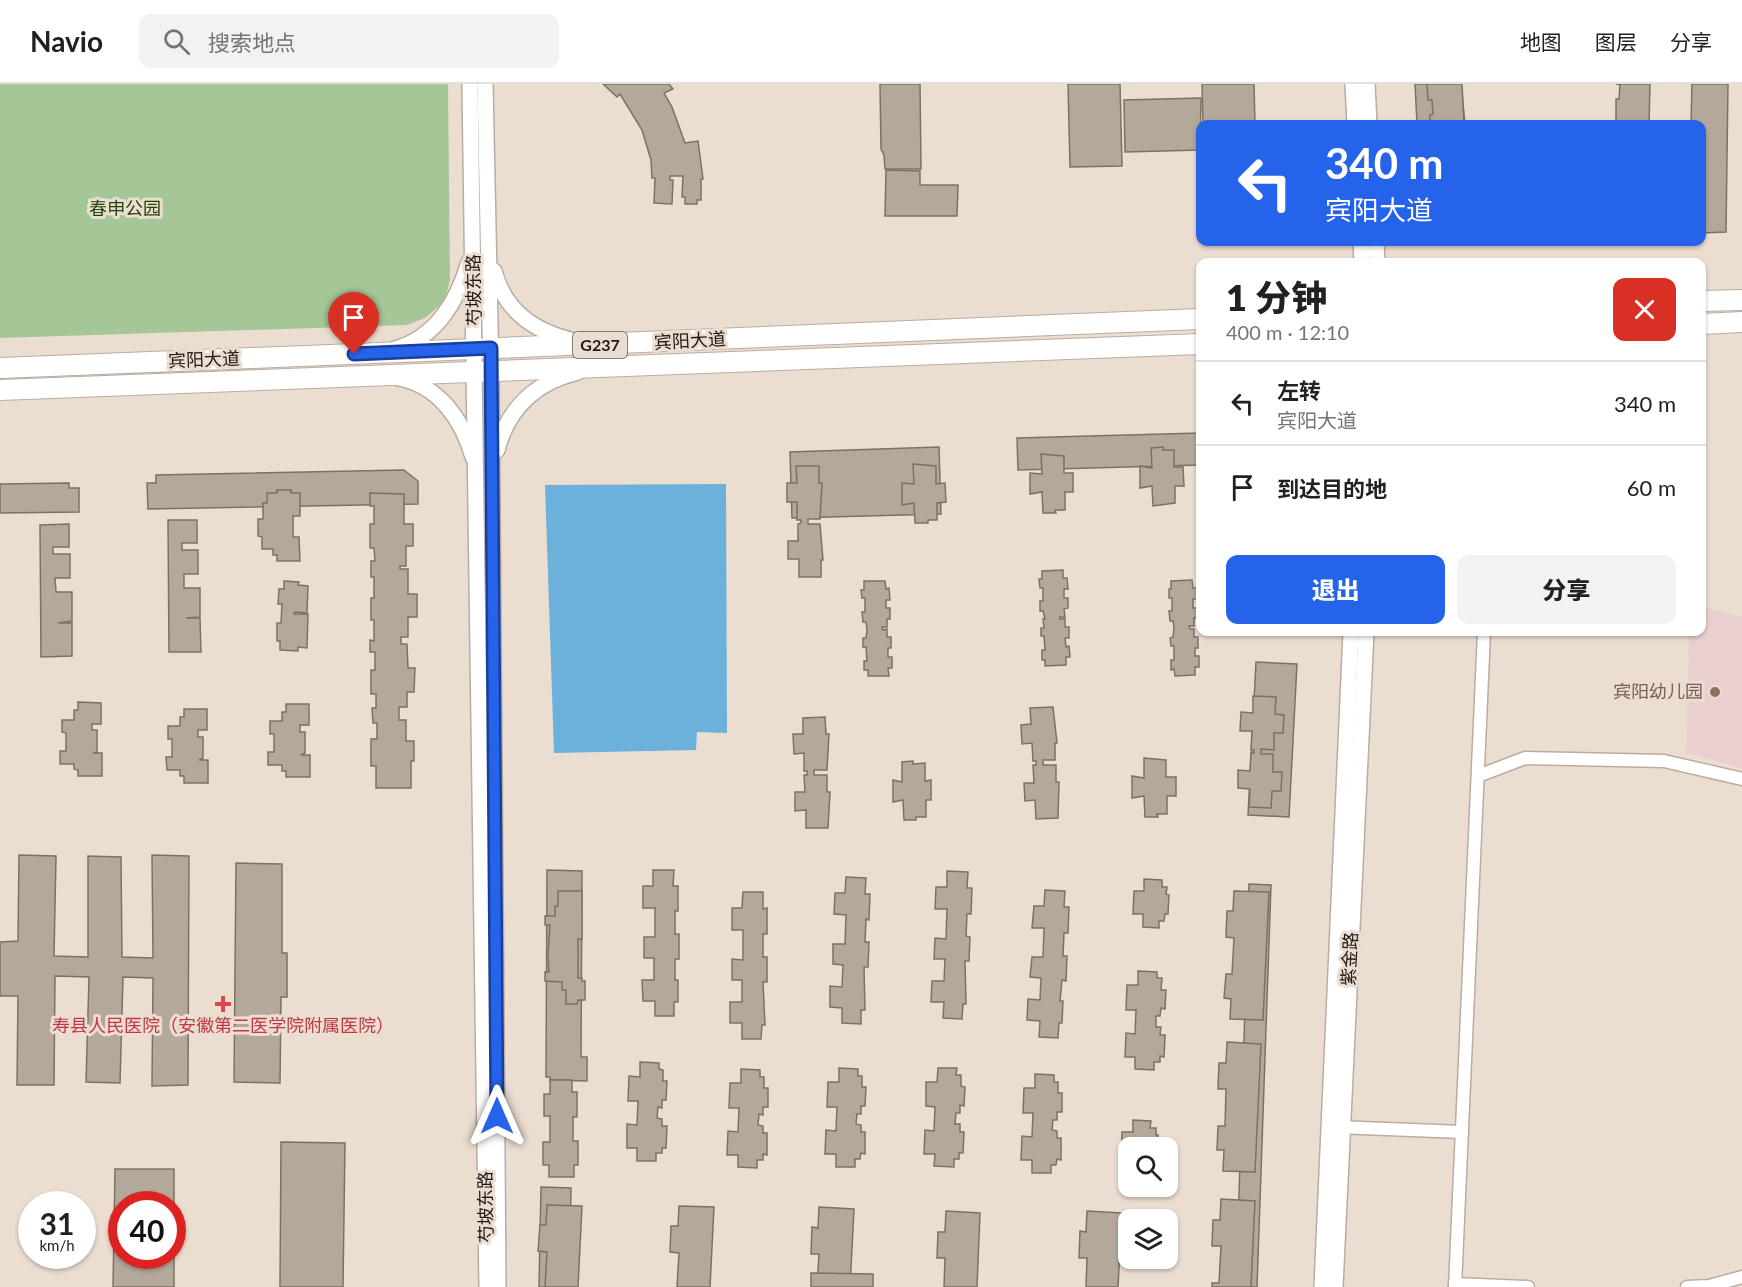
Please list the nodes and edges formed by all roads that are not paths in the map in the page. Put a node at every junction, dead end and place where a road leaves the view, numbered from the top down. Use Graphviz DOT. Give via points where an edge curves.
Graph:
graph roads {
  1 [pos="470,84"];
  2 [pos="485,84"];
  3 [pos="1353,84"];
  4 [pos="1367,84"];
  5 [pos="1355,120"];
  6 [pos="1369,120"];
  7 [pos="481,248"];
  8 [pos="1742,300"];
  9 [pos="1706,301"];
  10 [pos="1196,319"];
  11 [pos="1742,322"];
  12 [pos="1706,324"];
  13 [pos="1196,344"];
  14 [pos="596,346"];
  15 [pos="483,348"];
  16 [pos="378,353"];
  17 [pos="0,368"];
  18 [pos="593,368"];
  19 [pos="483,371"];
  20 [pos="381,375"];
  21 [pos="0,390"];
  22 [pos="484,471"];
  23 [pos="1351,636"];
  24 [pos="1366,636"];
  25 [pos="1484,636"];
  26 [pos="1478,776"];
  27 [pos="1742,780"];
  28 [pos="1335,1127"];
  29 [pos="1462,1132"];
  30 [pos="1742,1277"];
  31 [pos="1455,1285"];
  32 [pos="487,1287"];
  33 [pos="498,1287"];
  34 [pos="1322,1287"];
  35 [pos="1335,1287"];
  36 [pos="1528,1287"];
  37 [pos="1687,1287"];
  1 -- 7 [label="street, 芍坡东路"];
  2 -- 7 [label="street, 芍坡东路"];
  3 -- 5 [label="street"];
  4 -- 6 [label="street"];
  7 -- 14 [label="street" via="498,285 523,319 545,332"];
  7 -- 15 [label="street, 芍坡东路"];
  7 -- 16 [label="street" via="437,324 403,347"];
  8 -- 9 [label="highway"];
  10 -- 14 [label="highway, 宾阳大道 / G237"];
  11 -- 12 [label="highway"];
  13 -- 18 [label="highway, 宾阳大道 / G237"];
  14 -- 15 [label="highway, 宾阳大道 / G237"];
  15 -- 16 [label="highway, 宾阳大道 / G237"];
  15 -- 19 [label="street, 芍坡东路"];
  16 -- 17 [label="highway, 宾阳大道 / G237"];
  18 -- 19 [label="highway, 宾阳大道 / G237"];
  18 -- 22 [label="street" via="544,384 523,400"];
  19 -- 20 [label="highway, 宾阳大道 / G237"];
  19 -- 22 [label="street, 芍坡东路"];
  20 -- 21 [label="highway, 宾阳大道 / G237"];
  20 -- 22 [label="street" via="425,386 442,400"];
  22 -- 32 [label="street, 芍坡东路"];
  22 -- 33 [label="street, 芍坡东路"];
  23 -- 28 [label="street, 紫金路"];
  24 -- 28 [label="street, 紫金路"];
  25 -- 26 [label="street"];
  26 -- 27 [label="street" via="1525,758 1548,758 1664,761"];
  26 -- 29 [label="street"];
  28 -- 29 [label="street"];
  28 -- 34 [label="street, 紫金路"];
  28 -- 35 [label="street, 紫金路"];
  29 -- 31 [label="street"];
  30 -- 37 [label="street"];
  31 -- 36 [label="street"];
}
